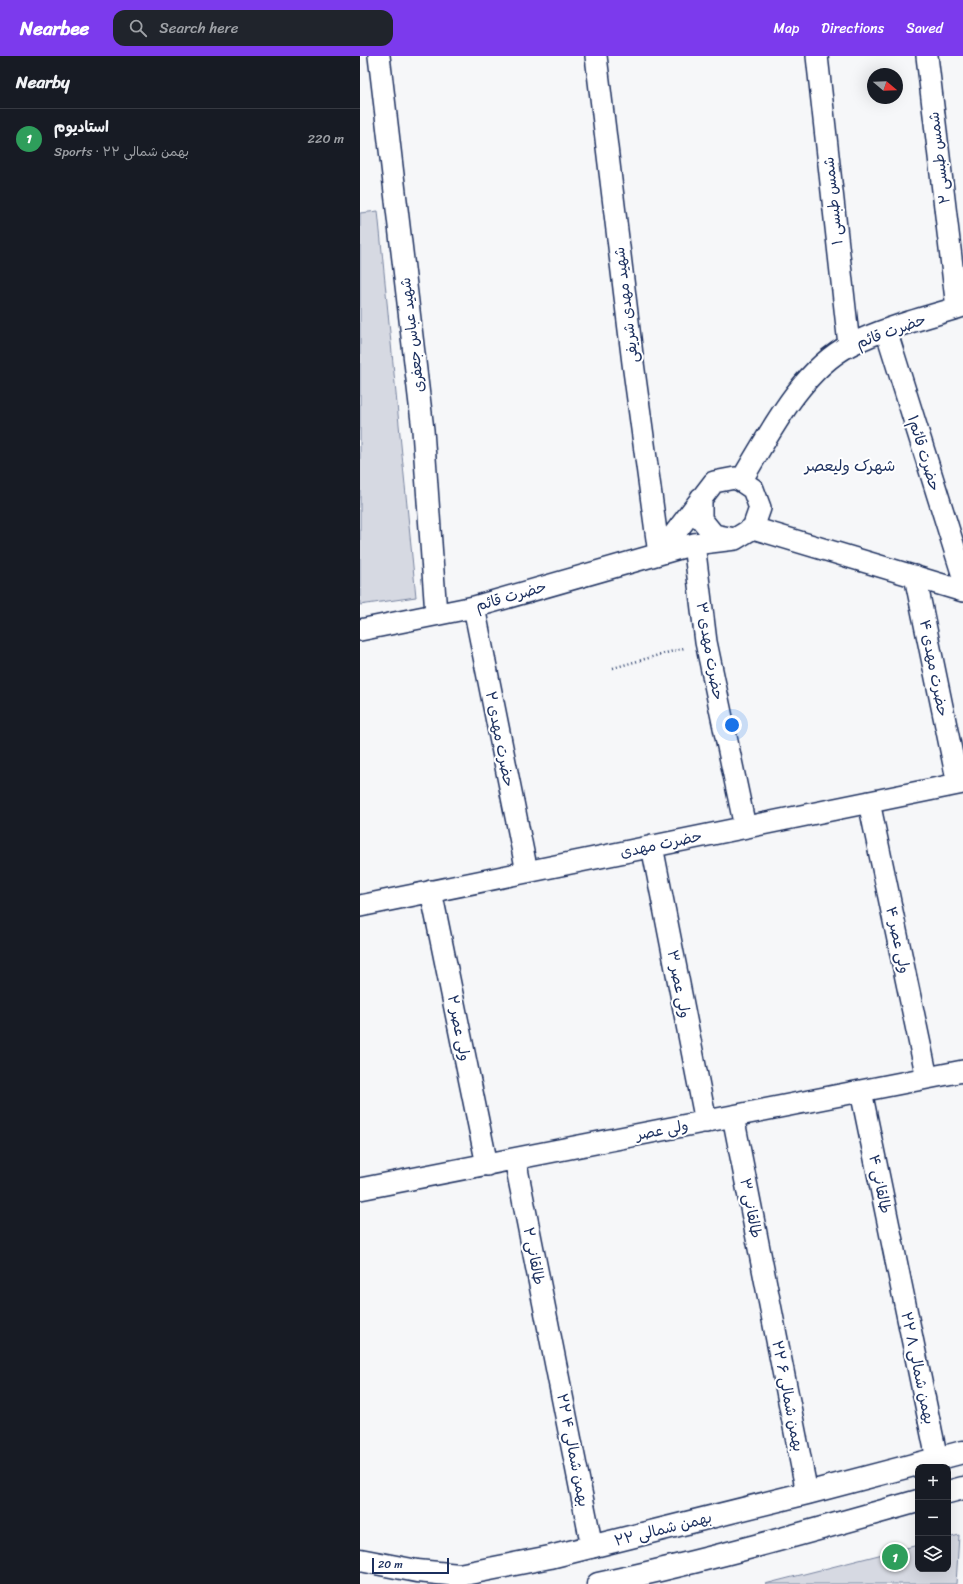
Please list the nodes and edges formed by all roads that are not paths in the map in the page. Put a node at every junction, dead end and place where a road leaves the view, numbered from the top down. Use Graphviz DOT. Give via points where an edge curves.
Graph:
graph roads {
  1 [pos="379,56"];
  2 [pos="596,56"];
  3 [pos="817,56"];
  4 [pos="927,56"];
  5 [pos="960,307"];
  6 [pos="886,330"];
  7 [pos="849,345"];
  8 [pos="741,481"];
  9 [pos="701,498"];
  10 [pos="753,528"];
  11 [pos="735,539"];
  12 [pos="694,544"];
  13 [pos="659,554"];
  14 [pos="915,576"];
  15 [pos="963,576"];
  16 [pos="963,591"];
  17 [pos="474,607"];
  18 [pos="436,614"];
  19 [pos="360,630"];
  20 [pos="960,784"];
  21 [pos="869,802"];
  22 [pos="745,827"];
  23 [pos="652,846"];
  24 [pos="527,872"];
  25 [pos="432,891"];
  26 [pos="360,906"];
  27 [pos="963,1071"];
  28 [pos="927,1078"];
  29 [pos="861,1091"];
  30 [pos="734,1116"];
  31 [pos="706,1122"];
  32 [pos="515,1159"];
  33 [pos="487,1165"];
  34 [pos="360,1189"];
  35 [pos="899,1278"];
  36 [pos="769,1299"];
  37 [pos="553,1352"];
  38 [pos="963,1452"];
  39 [pos="936,1459"];
  40 [pos="963,1488"];
  41 [pos="951,1491"];
  42 [pos="807,1493"];
  43 [pos="915,1502"];
  44 [pos="592,1547"];
  45 [pos="360,1559"];
  46 [pos="598,1584"];
  1 -- 18 [label="street, شهید عباس جعفری" via="423,430"];
  2 -- 13 [label="street, شهید مهدی شریفی"];
  3 -- 7 [label="street, شمس طبسی ۱"];
  4 -- 5 [label="street, شمس طبسی ۲"];
  5 -- 6 [label="street, حضرت قائم"];
  6 -- 7 [label="street, حضرت قائم"];
  6 -- 15 [label="street, حضرت قائم۱"];
  7 -- 8 [label="street, حضرت قائم" via="818,369 794,395"];
  8 -- 9 [label="street" via="735,478 714,482"];
  8 -- 10 [label="street" via="753,489 760,508"];
  9 -- 11 [label="street" via="701,519 714,535"];
  9 -- 13 [label="street"];
  10 -- 11 [label="street"];
  10 -- 14 [label="street"];
  11 -- 12 [label="street, حضرت قائم"];
  12 -- 13 [label="street, حضرت قائم"];
  12 -- 22 [label="street, حضرت مهدی ۳" via="706,642"];
  13 -- 17 [label="street, حضرت قائم"];
  14 -- 16 [label="street"];
  14 -- 20 [label="street, حضرت مهدی ۴"];
  17 -- 18 [label="street, حضرت قائم"];
  17 -- 24 [label="street, حضرت مهدی ۲"];
  18 -- 19 [label="street, حضرت قائم"];
  20 -- 21 [label="street, حضرت مهدی"];
  21 -- 22 [label="street, حضرت مهدی"];
  21 -- 28 [label="street, ولی عصر ۴"];
  22 -- 23 [label="street, حضرت مهدی"];
  23 -- 24 [label="street, حضرت مهدی"];
  23 -- 31 [label="street, ولی عصر ۳"];
  24 -- 25 [label="street, حضرت مهدی"];
  25 -- 26 [label="street, حضرت مهدی"];
  25 -- 33 [label="street, ولی عصر ۲"];
  27 -- 28 [label="street, ولی عصر"];
  28 -- 29 [label="street, ولی عصر"];
  29 -- 30 [label="street, ولی عصر"];
  29 -- 35 [label="street, طالقانی ۴"];
  30 -- 31 [label="street, ولی عصر"];
  30 -- 36 [label="street, طالقانی ۳"];
  31 -- 32 [label="street, ولی عصر"];
  32 -- 33 [label="street, ولی عصر"];
  32 -- 37 [label="street, طالقانی ۲"];
  33 -- 34 [label="street, ولی عصر"];
  35 -- 39 [label="street, ۲۲ بهمن شمالی ۸"];
  36 -- 42 [label="street, ۲۲ بهمن شمالی ۶"];
  37 -- 44 [label="street, ۲۲ بهمن شمالی ۴"];
  38 -- 39 [label="street, ۲۲ بهمن شمالی"];
  39 -- 42 [label="street, ۲۲ بهمن شمالی"];
  40 -- 41 [label="street"];
  42 -- 44 [label="street, ۲۲ بهمن شمالی"];
  43 -- 46 [label="street" via="664,1570"];
  44 -- 45 [label="street, ۲۲ بهمن شمالی" via="459,1576 417,1571"];
}
